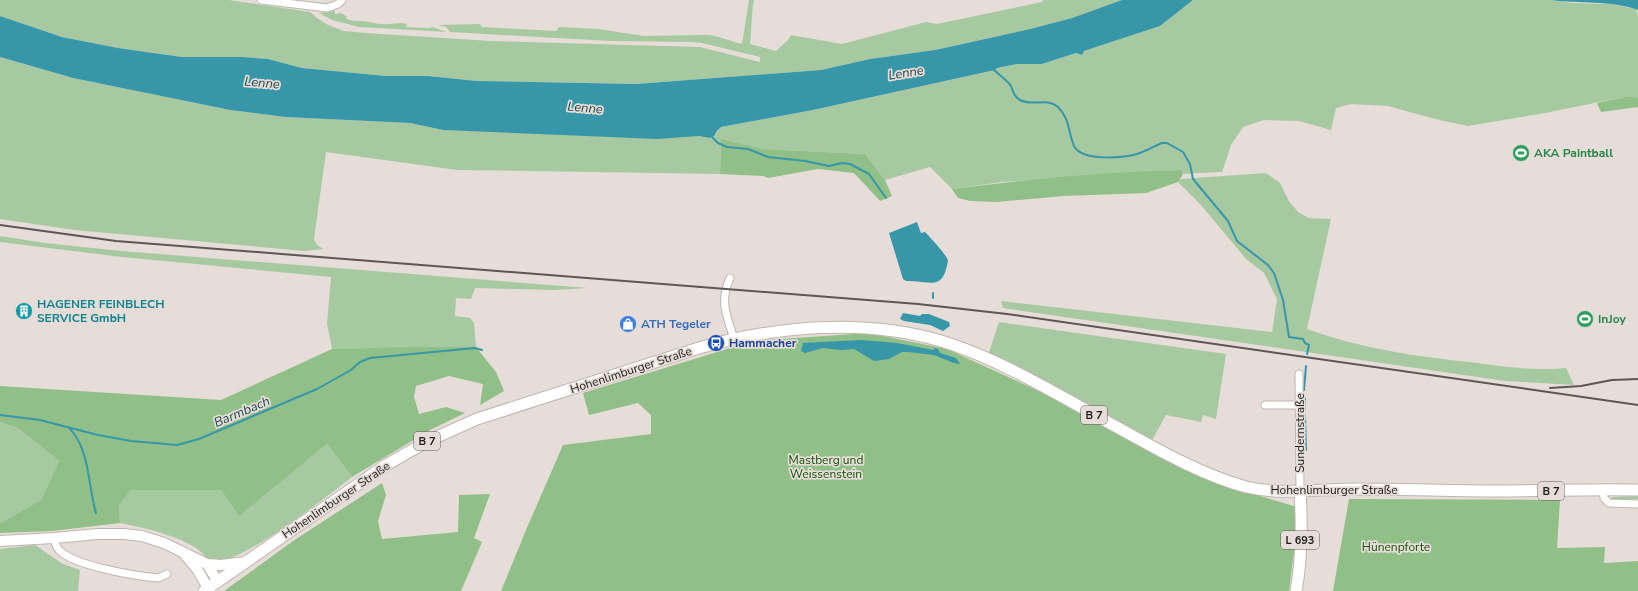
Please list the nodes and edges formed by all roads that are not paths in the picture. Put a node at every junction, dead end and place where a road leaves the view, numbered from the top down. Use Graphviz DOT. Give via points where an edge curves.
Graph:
graph roads {
  1 [pos="261,0"];
  2 [pos="342,0"];
  3 [pos="730,278"];
  4 [pos="734,339"];
  5 [pos="1300,374"];
  6 [pos="1265,405"];
  7 [pos="1300,405"];
  8 [pos="1603,490"];
  9 [pos="1638,490"];
  10 [pos="1300,491"];
  11 [pos="1638,504"];
  12 [pos="54,538"];
  13 [pos="0,541"];
  14 [pos="184,553"];
  15 [pos="246,562"];
  16 [pos="207,564"];
  17 [pos="167,574"];
  18 [pos="218,582"];
  19 [pos="206,590"];
  20 [pos="1296,591"];
  1 -- 2 [label="street" via="326,8"];
  3 -- 4 [label="street" via="724,292 724,306"];
  4 -- 10 [label="main road, Hohenlimburger Straße / B 7" via="784,331 843,327 899,331 943,342 992,361 1206,473 1246,487 1271,491"];
  4 -- 15 [label="main road, Hohenlimburger Straße / B 7" via="478,419 428,441 386,465"];
  5 -- 7 [label="street, Sundernstraße"];
  6 -- 7 [label="street"];
  7 -- 10 [label="street, Sundernstraße"];
  8 -- 9 [label="main road, Hohenlimburger Straße / B 7"];
  8 -- 10 [label="main road, Hohenlimburger Straße / B 7" via="1356,488"];
  8 -- 11 [label="street" via="1604,498 1609,503"];
  10 -- 20 [label="main road, L 693" via="1299,575"];
  12 -- 13 [label="street"];
  12 -- 14 [label="street" via="98,534 133,535 164,543"];
  12 -- 17 [label="street" via="56,547 61,552 98,567 158,578"];
  14 -- 16 [label="street"];
  14 -- 19 [label="street" via="196,569"];
  15 -- 16 [label="street"];
  15 -- 18 [label="main road, Hohenlimburger Straße / B 7"];
  16 -- 18 [label="street"];
  18 -- 19 [label="main road, Hohenlimburger Straße / B 7"];
}
